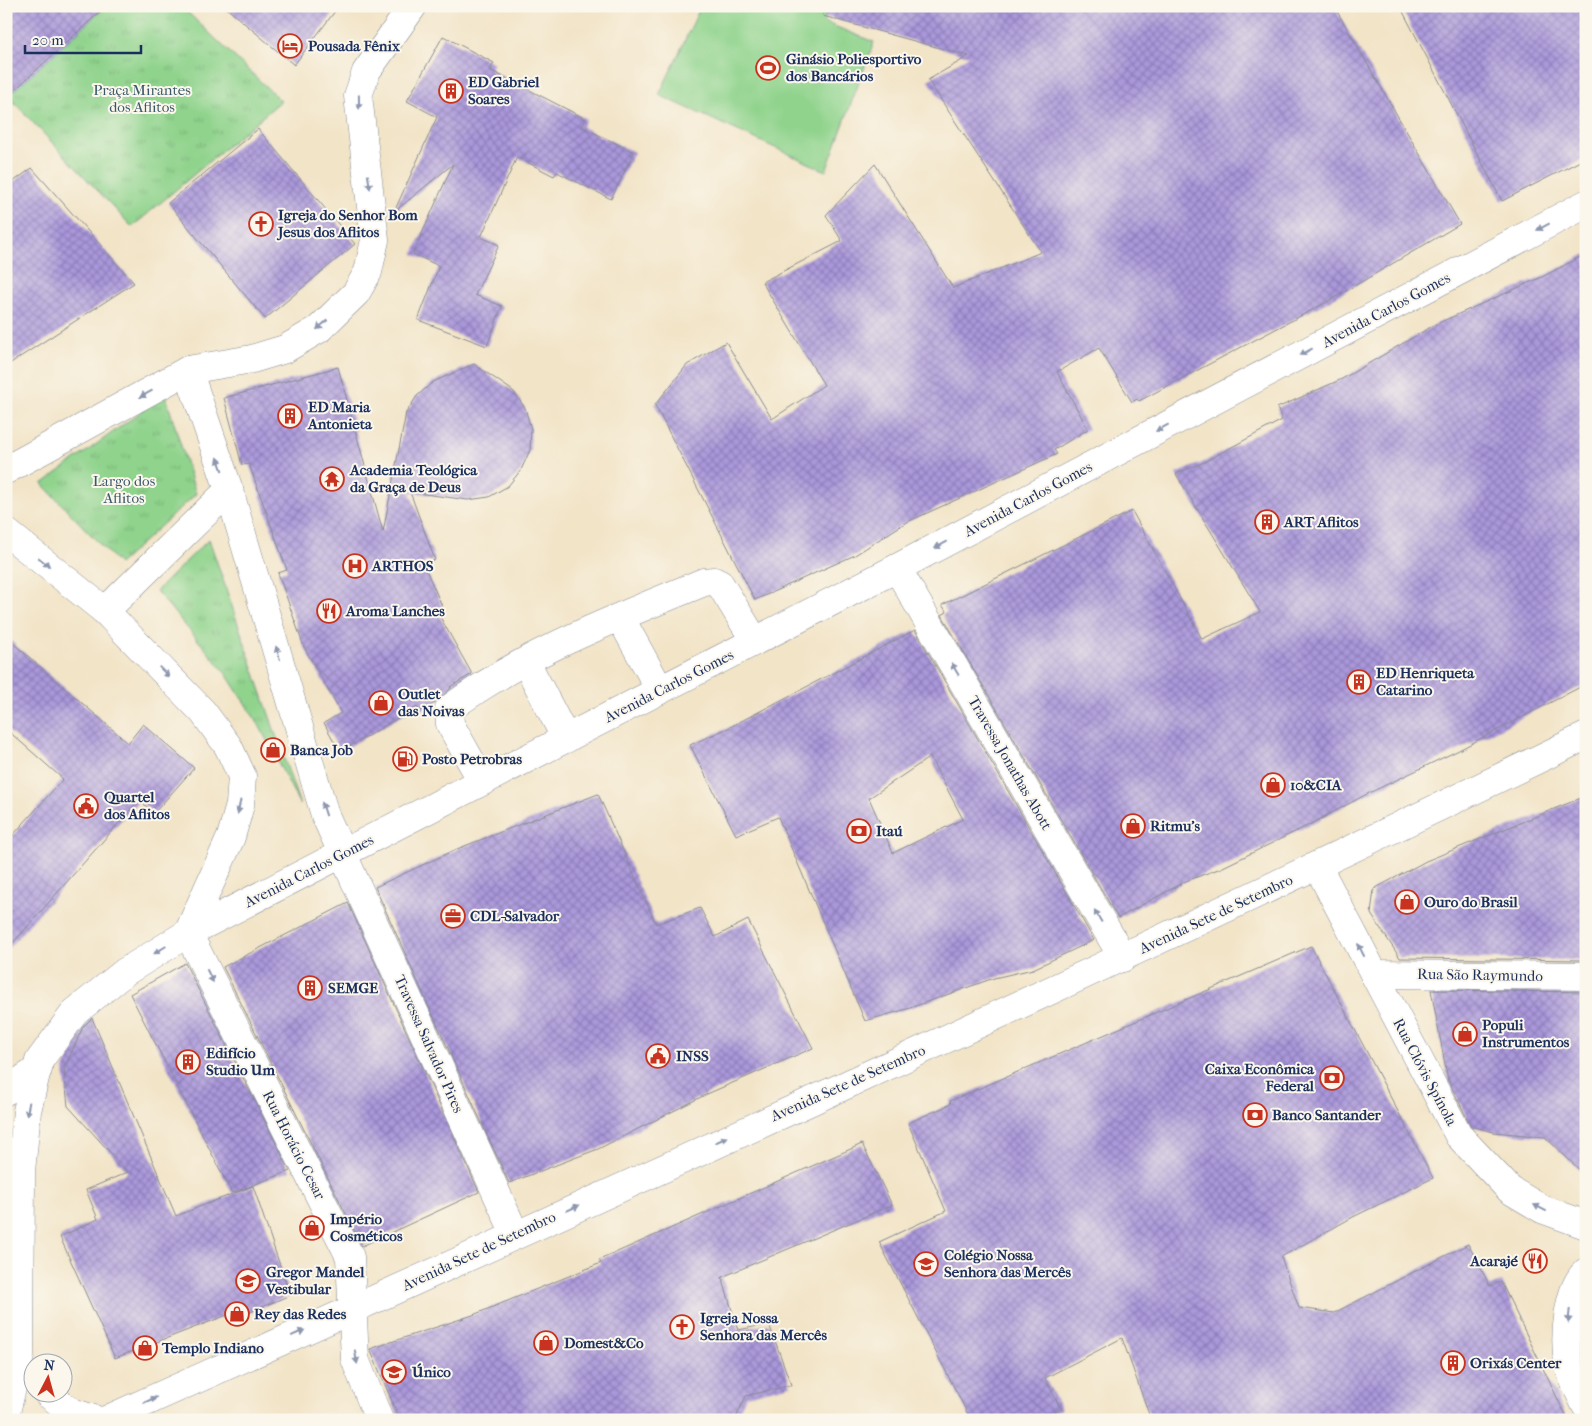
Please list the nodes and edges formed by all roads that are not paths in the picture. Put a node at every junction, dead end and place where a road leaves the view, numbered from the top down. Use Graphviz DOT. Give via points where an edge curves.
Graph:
graph roads {
  1 [pos="414,6"];
  2 [pos="1586,204"];
  3 [pos="188,370"];
  4 [pos="6,470"];
  5 [pos="229,490"];
  6 [pos="6,532"];
  7 [pos="897,568"];
  8 [pos="105,611"];
  9 [pos="620,617"];
  10 [pos="755,641"];
  11 [pos="526,662"];
  12 [pos="660,690"];
  13 [pos="1586,736"];
  14 [pos="566,739"];
  15 [pos="482,781"];
  16 [pos="342,854"];
  17 [pos="1318,867"];
  18 [pos="188,933"];
  19 [pos="1123,958"];
  20 [pos="1374,974"];
  21 [pos="1586,976"];
  22 [pos="38,1069"];
  23 [pos="6,1091"];
  24 [pos="1586,1225"];
  25 [pos="515,1234"];
  26 [pos="1586,1272"];
  27 [pos="352,1309"];
  28 [pos="18,1371"];
  29 [pos="61,1404"];
  30 [pos="1586,1406"];
  31 [pos="6,1412"];
  32 [pos="97,1420"];
  33 [pos="106,1420"];
  34 [pos="378,1420"];
  1 -- 3 [label="main road, one-way" via="366,72 358,96 375,240 368,272 356,293 319,329 285,349 252,359"];
  2 -- 7 [label="main road, Avenida Carlos Gomes, one-way"];
  3 -- 4 [label="main road, one-way"];
  5 -- 3 [label="main road, one-way"];
  5 -- 8 [label="main road"];
  16 -- 5 [label="main road, one-way" via="326,815"];
  6 -- 8 [label="main road, one-way"];
  7 -- 10 [label="main road, Avenida Carlos Gomes"];
  19 -- 7 [label="main road, Travessa Jonathas Abott, one-way"];
  8 -- 18 [label="main road, one-way" via="203,712 228,746 242,776 240,805 231,837"];
  9 -- 10 [label="main road" via="704,582 714,581 720,584"];
  9 -- 11 [label="main road" via="572,637"];
  9 -- 12 [label="main road"];
  10 -- 12 [label="main road, Avenida Carlos Gomes"];
  11 -- 14 [label="main road"];
  11 -- 15 [label="main road" via="448,709 450,724"];
  12 -- 14 [label="main road, Avenida Carlos Gomes"];
  13 -- 17 [label="main road, Avenida Sete de Setembro"];
  14 -- 15 [label="main road, Avenida Carlos Gomes"];
  15 -- 16 [label="main road, Avenida Carlos Gomes"];
  16 -- 18 [label="main road, Avenida Carlos Gomes"];
  16 -- 25 [label="main road, Travessa Salvador Pires"];
  17 -- 19 [label="main road, Avenida Sete de Setembro"];
  20 -- 17 [label="main road, Rua Clóvis Spínola, one-way"];
  18 -- 22 [label="main road, Avenida Carlos Gomes, one-way" via="125,972 75,1012 39,1061"];
  18 -- 27 [label="main road, Rua Horácio Cesar, one-way" via="350,1257"];
  25 -- 19 [label="main road, Avenida Sete de Setembro, one-way"];
  20 -- 21 [label="main road, Rua São Raymundo"];
  24 -- 20 [label="main road, Rua Clóvis Spínola, one-way" via="1542,1209 1510,1190 1459,1136"];
  22 -- 23 [label="main road"];
  22 -- 28 [label="main road, Avenida Carlos Gomes, one-way" via="27,1111 22,1171"];
  25 -- 27 [label="main road, Avenida Sete de Setembro"];
  26 -- 30 [label="main road, one-way" via="1578,1279 1568,1313 1568,1363"];
  33 -- 27 [label="main road, Avenida Sete de Setembro, one-way"];
  27 -- 34 [label="main road, Rua Horácio Cesar, one-way" via="355,1359"];
  28 -- 31 [label="main road"];
  29 -- 32 [label="main road" via="72,1412"];
}
